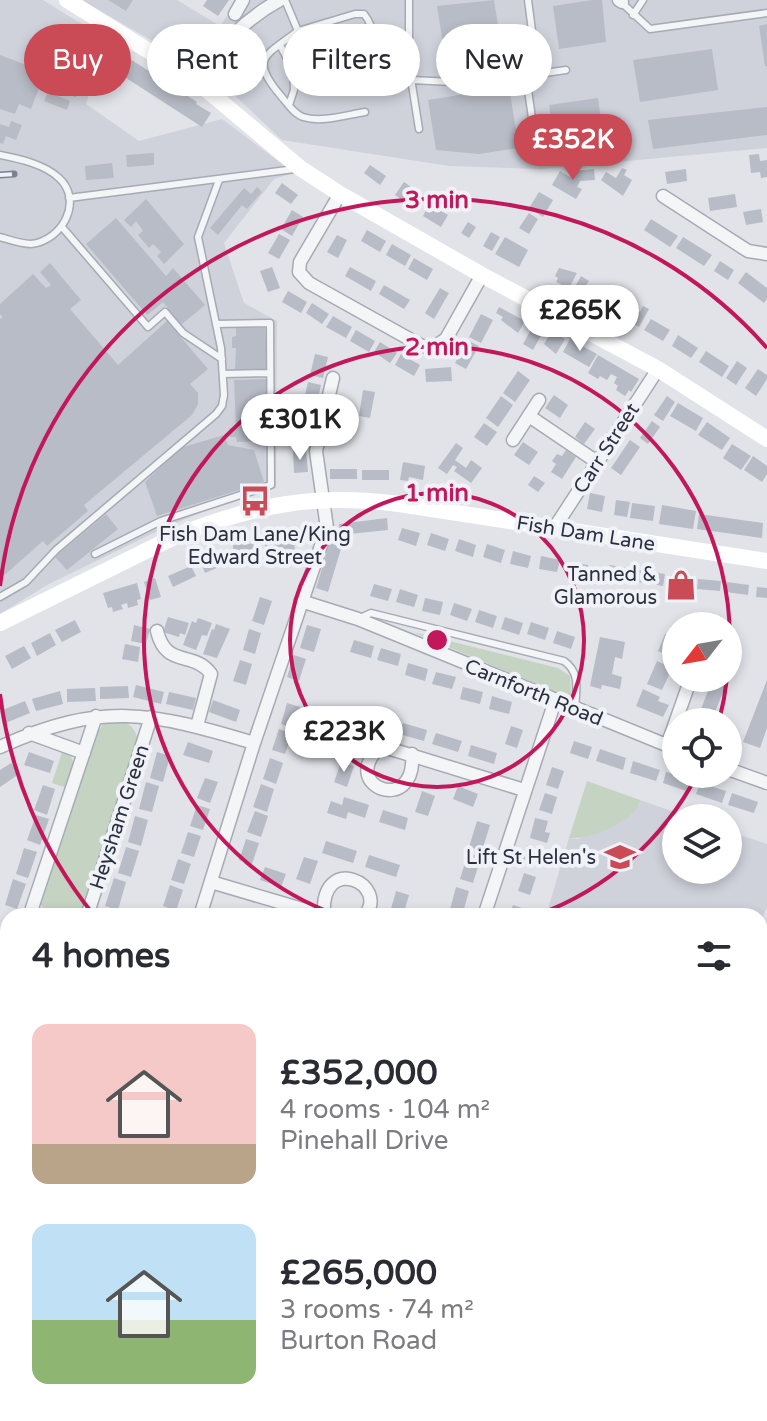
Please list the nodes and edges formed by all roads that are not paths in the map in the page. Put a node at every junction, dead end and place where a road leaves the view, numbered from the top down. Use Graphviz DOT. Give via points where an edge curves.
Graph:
graph roads {
  1 [pos="67,0"];
  2 [pos="243,0"];
  3 [pos="282,0"];
  4 [pos="409,0"];
  5 [pos="528,0"];
  6 [pos="643,0"];
  7 [pos="620,1"];
  8 [pos="767,13"];
  9 [pos="235,14"];
  10 [pos="633,15"];
  11 [pos="106,23"];
  12 [pos="242,24"];
  13 [pos="294,24"];
  14 [pos="321,24"];
  15 [pos="371,24"];
  16 [pos="410,24"];
  17 [pos="531,24"];
  18 [pos="283,43"];
  19 [pos="280,45"];
  20 [pos="147,49"];
  21 [pos="283,51"];
  22 [pos="566,70"];
  23 [pos="552,72"];
  24 [pos="214,96"];
  25 [pos="292,96"];
  26 [pos="414,96"];
  27 [pos="529,96"];
  28 [pos="289,105"];
  29 [pos="365,112"];
  30 [pos="533,125"];
  31 [pos="419,129"];
  32 [pos="0,155"];
  33 [pos="300,168"];
  34 [pos="219,180"];
  35 [pos="340,194"];
  36 [pos="663,196"];
  37 [pos="69,198"];
  38 [pos="62,227"];
  39 [pos="0,237"];
  40 [pos="767,254"];
  41 [pos="482,275"];
  42 [pos="216,324"];
  43 [pos="222,359"];
  44 [pos="658,369"];
  45 [pos="270,373"];
  46 [pos="223,374"];
  47 [pos="333,378"];
  48 [pos="539,400"];
  49 [pos="529,416"];
  50 [pos="767,439"];
  51 [pos="513,440"];
  52 [pos="597,462"];
  53 [pos="325,499"];
  54 [pos="555,527"];
  55 [pos="95,554"];
  56 [pos="767,561"];
  57 [pos="0,597"];
  58 [pos="301,601"];
  59 [pos="358,619"];
  60 [pos="0,623"];
  61 [pos="157,631"];
  62 [pos="555,701"];
  63 [pos="575,709"];
  64 [pos="96,716"];
  65 [pos="151,717"];
  66 [pos="197,726"];
  67 [pos="29,733"];
  68 [pos="254,743"];
  69 [pos="662,744"];
  70 [pos="0,747"];
  71 [pos="84,753"];
  72 [pos="412,754"];
  73 [pos="742,774"];
  74 [pos="767,783"];
  75 [pos="524,790"];
  76 [pos="211,882"];
  77 [pos="32,908"];
  78 [pos="90,908"];
  79 [pos="203,908"];
  80 [pos="298,908"];
  81 [pos="324,908"];
  82 [pos="369,908"];
  83 [pos="487,908"];
  1 -- 11 [label="street"];
  2 -- 9 [label="street"];
  3 -- 12 [label="street"];
  3 -- 13 [label="lane"];
  4 -- 16 [label="lane"];
  5 -- 17 [label="lane"];
  6 -- 10 [label="lane"];
  7 -- 10 [label="lane"];
  8 -- 10 [label="lane" via="650,29"];
  11 -- 20 [label="street"];
  14 -- 15 [label="lane" via="364,14"];
  18 -- 19 [label="lane"];
  19 -- 21 [label="lane"];
  19 -- 28 [label="lane" via="262,67"];
  22 -- 23 [label="lane"];
  24 -- 33 [label="street"];
  25 -- 28 [label="lane"];
  26 -- 31 [label="lane"];
  27 -- 30 [label="lane"];
  28 -- 29 [label="lane" via="299,116 312,119"];
  32 -- 37 [label="lane" via="52,172"];
  33 -- 34 [label="lane"];
  33 -- 35 [label="street"];
  34 -- 37 [label="lane"];
  34 -- 42 [label="lane" via="198,237"];
  35 -- 41 [label="street"];
  35 -- 41 [label="street" via="300,262 299,272 309,283 432,348 446,339"];
  36 -- 40 [label="street" via="748,251"];
  37 -- 38 [label="lane"];
  38 -- 39 [label="lane" via="30,244"];
  38 -- 43 [label="lane" via="148,327 165,312 183,333"];
  41 -- 44 [label="street"];
  42 -- 43 [label="lane"];
  42 -- 45 [label="lane" via="270,323"];
  43 -- 46 [label="lane"];
  44 -- 50 [label="street"];
  44 -- 52 [label="street, Carr Street"];
  45 -- 46 [label="lane"];
  45 -- 55 [label="lane" via="271,485 161,521"];
  46 -- 57 [label="lane" via="224,395 216,414 56,550 26,582"];
  47 -- 53 [label="street" via="316,451"];
  48 -- 49 [label="street"];
  49 -- 51 [label="street"];
  49 -- 52 [label="street"];
  52 -- 54 [label="street, Carr Street"];
  53 -- 54 [label="street, Fish Dam Lane" via="386,502"];
  53 -- 58 [label="street" via="327,528"];
  53 -- 60 [label="street, Fish Dam Lane" via="274,505 176,536"];
  54 -- 56 [label="street, Fish Dam Lane"];
  58 -- 59 [label="street, Carnforth Road"];
  58 -- 68 [label="street"];
  59 -- 62 [label="street, Carnforth Road"];
  59 -- 63 [label="lane" via="371,613 564,661 577,678"];
  61 -- 66 [label="street" via="160,646 170,654 206,667 211,674"];
  62 -- 63 [label="street, Carnforth Road"];
  62 -- 75 [label="street"];
  63 -- 69 [label="street, Carnforth Road"];
  64 -- 65 [label="street, Heysham Green"];
  64 -- 67 [label="street, Heysham Green"];
  64 -- 71 [label="street"];
  65 -- 66 [label="street, Heysham Green"];
  65 -- 78 [label="street, Heysham Green"];
  66 -- 68 [label="street, Heysham Green"];
  67 -- 70 [label="street, Heysham Green"];
  67 -- 71 [label="street"];
  68 -- 76 [label="street"];
  71 -- 77 [label="street"];
  72 -- 75 [label="street"];
  73 -- 74 [label="street"];
  75 -- 83 [label="street"];
  76 -- 79 [label="street"];
  76 -- 80 [label="street"];
  81 -- 82 [label="street" via="329,888 348,877 367,889"];
}
